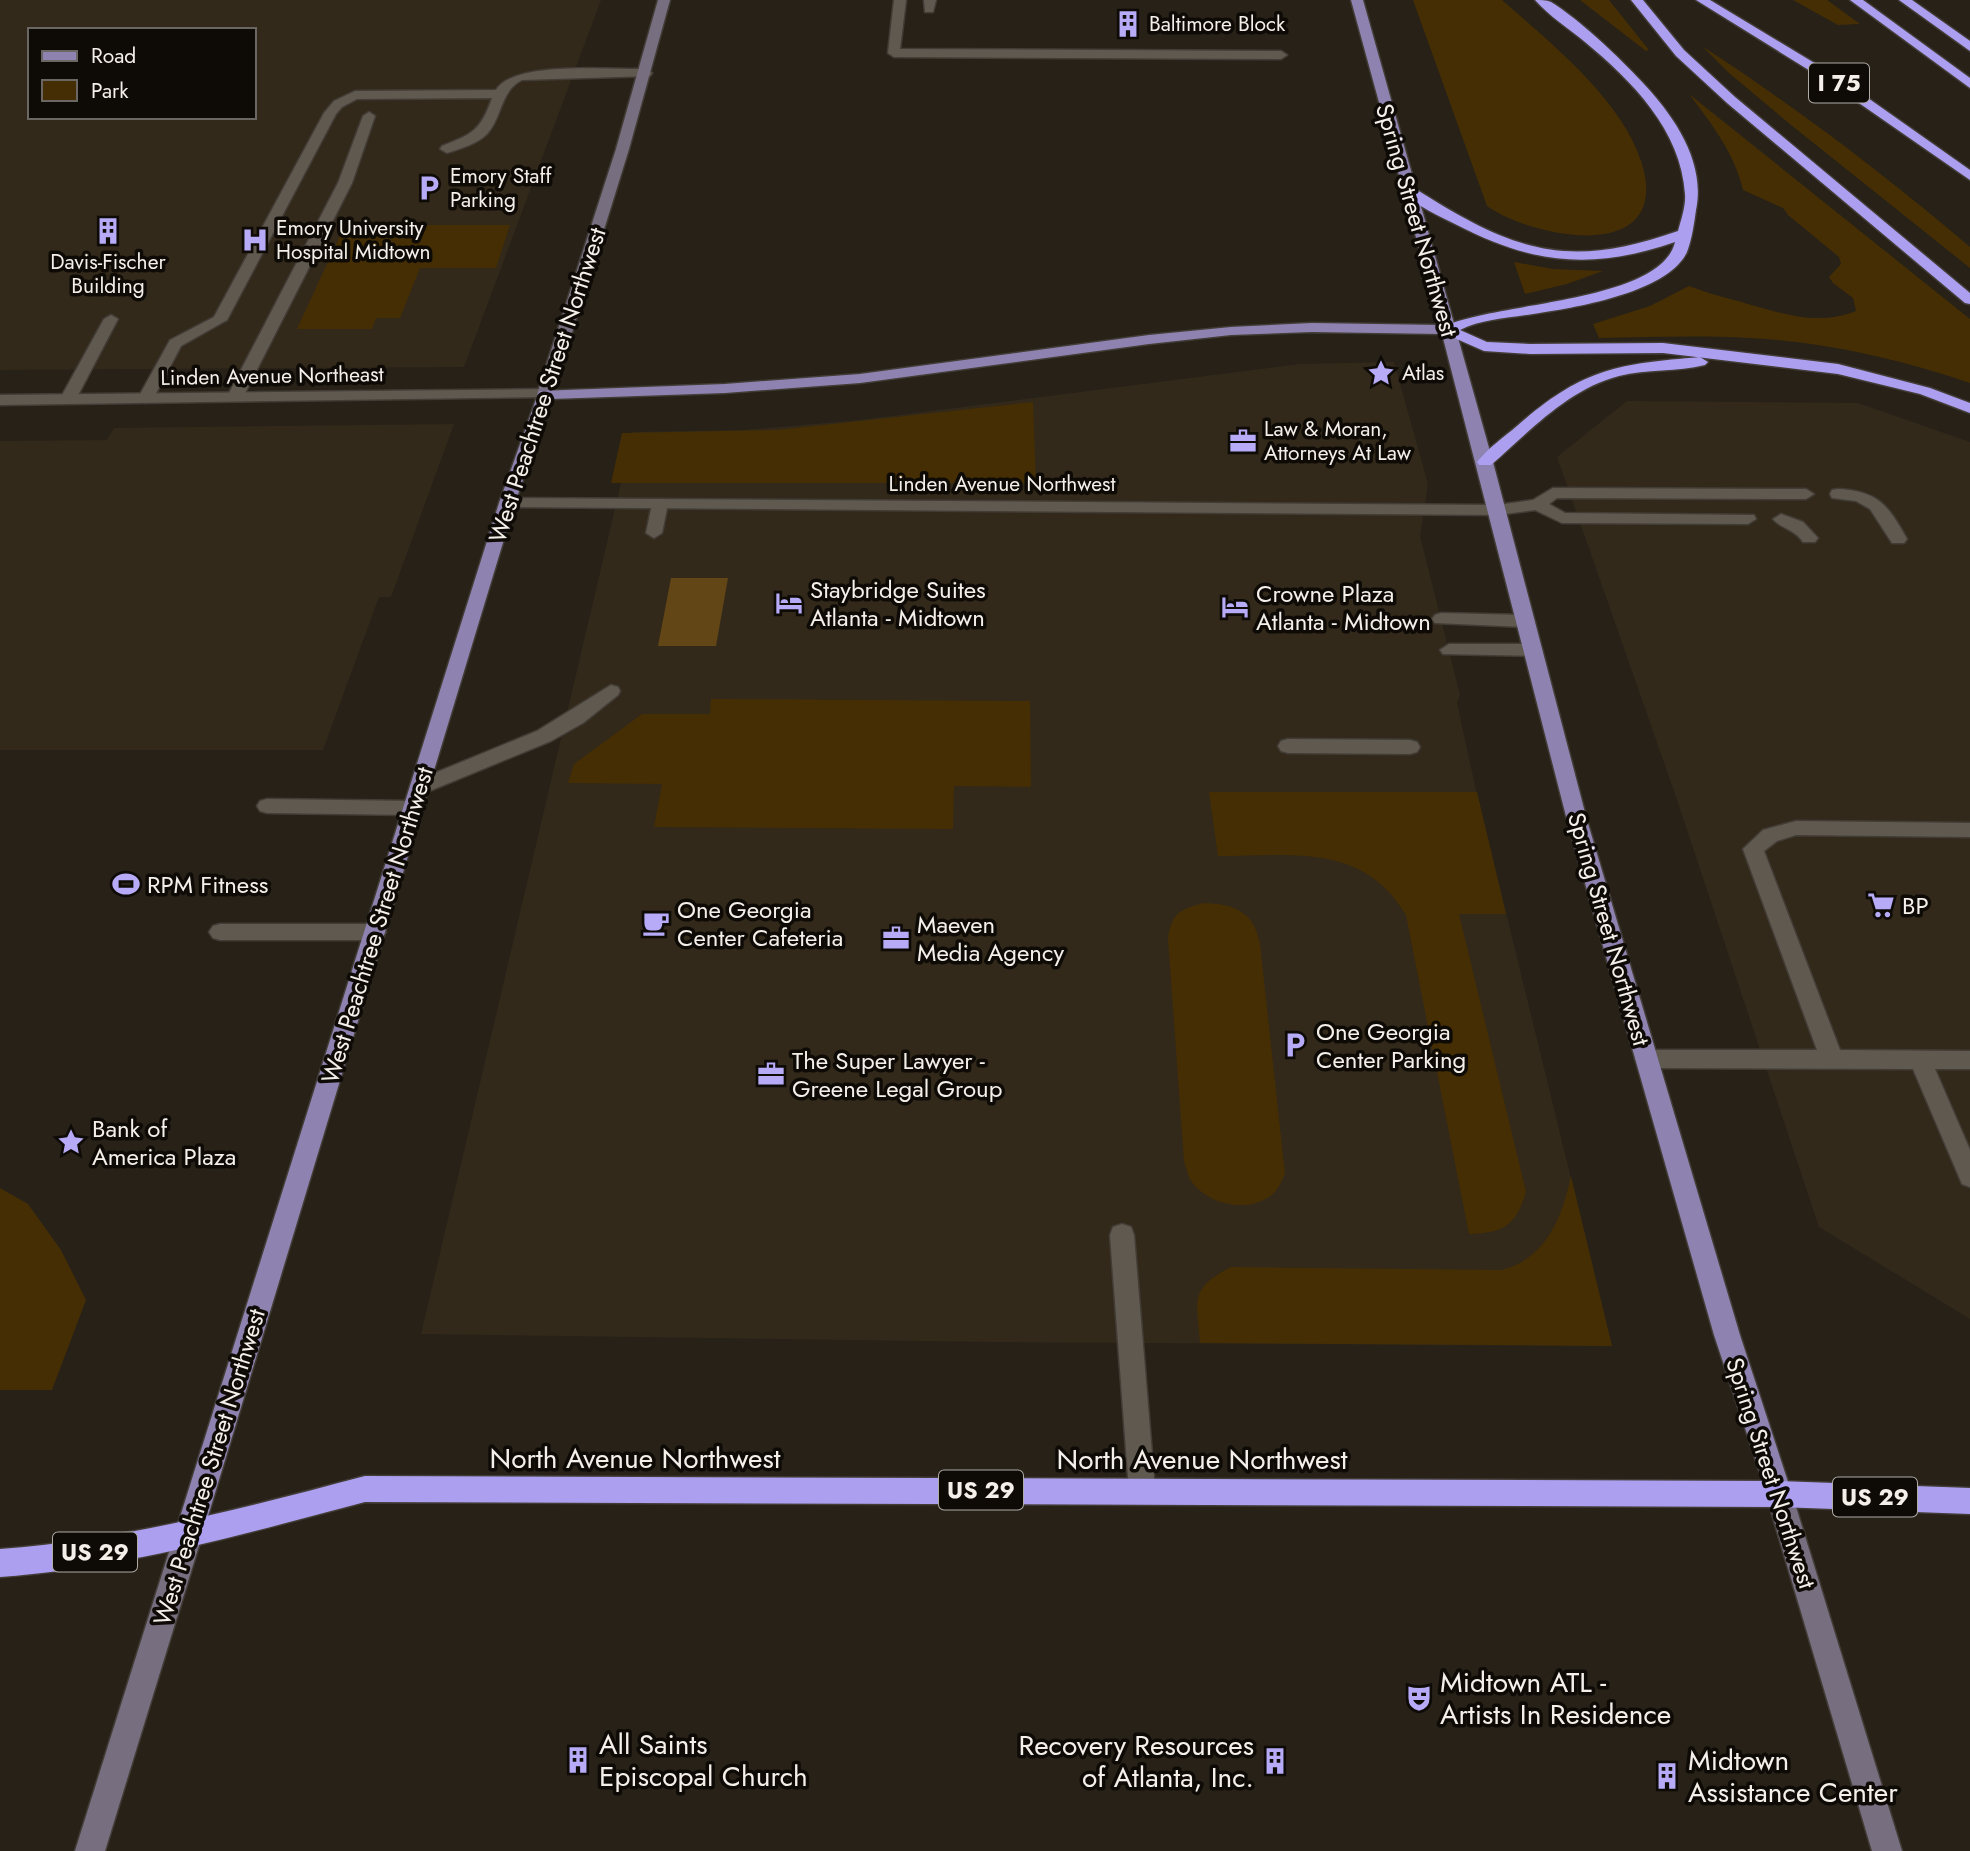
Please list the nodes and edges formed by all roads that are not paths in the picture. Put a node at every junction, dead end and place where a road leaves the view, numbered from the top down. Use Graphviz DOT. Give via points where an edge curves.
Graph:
graph roads {
  1 [pos="664,0"];
  2 [pos="900,0"];
  3 [pos="1357,0"];
  4 [pos="1541,0"];
  5 [pos="1637,0"];
  6 [pos="1702,0"];
  7 [pos="1856,0"];
  8 [pos="1905,0"];
  9 [pos="1970,47"];
  10 [pos="1281,55"];
  11 [pos="646,74"];
  12 [pos="1970,84"];
  13 [pos="500,94"];
  14 [pos="369,116"];
  15 [pos="447,149"];
  16 [pos="1970,176"];
  17 [pos="1409,191"];
  18 [pos="1685,234"];
  19 [pos="1970,300"];
  20 [pos="111,319"];
  21 [pos="1448,330"];
  22 [pos="1741,358"];
  23 [pos="545,394"];
  24 [pos="235,397"];
  25 [pos="146,398"];
  26 [pos="68,399"];
  27 [pos="0,400"];
  28 [pos="1970,408"];
  29 [pos="1485,462"];
  30 [pos="1806,494"];
  31 [pos="1838,494"];
  32 [pos="507,503"];
  33 [pos="660,504"];
  34 [pos="1538,505"];
  35 [pos="1497,510"];
  36 [pos="1748,519"];
  37 [pos="1781,519"];
  38 [pos="654,533"];
  39 [pos="1809,538"];
  40 [pos="1898,539"];
  41 [pos="1441,619"];
  42 [pos="1525,621"];
  43 [pos="1449,650"];
  44 [pos="1533,650"];
  45 [pos="611,691"];
  46 [pos="1288,746"];
  47 [pos="1410,747"];
  48 [pos="420,788"];
  49 [pos="267,806"];
  50 [pos="413,808"];
  51 [pos="1970,830"];
  52 [pos="220,932"];
  53 [pos="375,932"];
  54 [pos="1646,1059"];
  55 [pos="1832,1060"];
  56 [pos="1920,1060"];
  57 [pos="1970,1060"];
  58 [pos="1970,1177"];
  59 [pos="1122,1235"];
  60 [pos="1142,1490"];
  61 [pos="1779,1494"];
  62 [pos="1970,1501"];
  63 [pos="188,1536"];
  64 [pos="0,1563"];
  65 [pos="90,1851"];
  66 [pos="1887,1851"];
  1 -- 11 [label="street, West Peachtree Street Northwest"];
  2 -- 10 [label="street" via="894,53"];
  3 -- 17 [label="main road, Spring Street Northwest"];
  4 -- 18 [label="highway" via="1616,63 1671,128 1686,157 1691,181 1693,202"];
  5 -- 19 [label="highway" via="1680,52"];
  6 -- 16 [label="highway, I 75" via="1837,82"];
  7 -- 12 [label="highway"];
  8 -- 9 [label="highway"];
  11 -- 13 [label="street" via="531,74 503,85"];
  11 -- 23 [label="street, West Peachtree Street Northwest"];
  13 -- 15 [label="street" via="485,129"];
  13 -- 25 [label="street" via="355,95 338,104 219,320 176,343"];
  14 -- 24 [label="street" via="345,183"];
  17 -- 18 [label="highway" via="1469,227 1545,255 1609,255"];
  17 -- 21 [label="main road, Spring Street Northwest"];
  18 -- 21 [label="highway" via="1678,255 1632,286 1583,300 1480,318"];
  20 -- 26 [label="street"];
  21 -- 22 [label="highway" via="1484,346 1663,348"];
  21 -- 23 [label="main road" via="1233,331 795,385"];
  21 -- 29 [label="main road, Spring Street Northwest"];
  22 -- 28 [label="highway" via="1838,369"];
  22 -- 29 [label="highway" via="1644,367 1590,382 1556,402"];
  23 -- 24 [label="street, Linden Avenue Northeast"];
  23 -- 32 [label="main road, West Peachtree Street Northwest"];
  24 -- 25 [label="street, Linden Avenue Northeast"];
  25 -- 26 [label="street, Linden Avenue Northeast"];
  26 -- 27 [label="street, Linden Avenue Northeast"];
  29 -- 35 [label="main road, Spring Street Northwest"];
  30 -- 34 [label="street, Linden Avenue Northwest" via="1553,493"];
  31 -- 40 [label="street" via="1871,500"];
  32 -- 33 [label="street, Linden Avenue Northwest"];
  32 -- 48 [label="main road, West Peachtree Street Northwest"];
  33 -- 35 [label="street, Linden Avenue Northwest"];
  33 -- 38 [label="street"];
  34 -- 35 [label="street, Linden Avenue Northwest"];
  34 -- 36 [label="street" via="1562,518"];
  35 -- 42 [label="main road, Spring Street Northwest"];
  37 -- 39 [label="street" via="1804,529"];
  41 -- 42 [label="street"];
  42 -- 44 [label="main road, Spring Street Northwest"];
  43 -- 44 [label="street"];
  44 -- 54 [label="main road, Spring Street Northwest"];
  45 -- 48 [label="street" via="544,736"];
  46 -- 47 [label="street"];
  48 -- 50 [label="main road, West Peachtree Street Northwest"];
  49 -- 50 [label="street"];
  50 -- 53 [label="main road, West Peachtree Street Northwest"];
  51 -- 55 [label="street" via="1796,828 1770,835 1753,849"];
  52 -- 53 [label="street"];
  53 -- 63 [label="main road, West Peachtree Street Northwest"];
  54 -- 55 [label="street"];
  54 -- 61 [label="main road, Spring Street Northwest"];
  55 -- 56 [label="street"];
  56 -- 57 [label="street"];
  56 -- 58 [label="street"];
  59 -- 60 [label="street"];
  60 -- 61 [label="highway, North Avenue Northwest / US 29"];
  60 -- 63 [label="highway, North Avenue Northwest / US 29" via="365,1489"];
  61 -- 62 [label="highway, North Avenue Northwest / US 29"];
  61 -- 66 [label="street, Spring Street Northwest"];
  63 -- 64 [label="highway, US 29" via="55,1559"];
  63 -- 65 [label="street, West Peachtree Street Northwest"];
}
